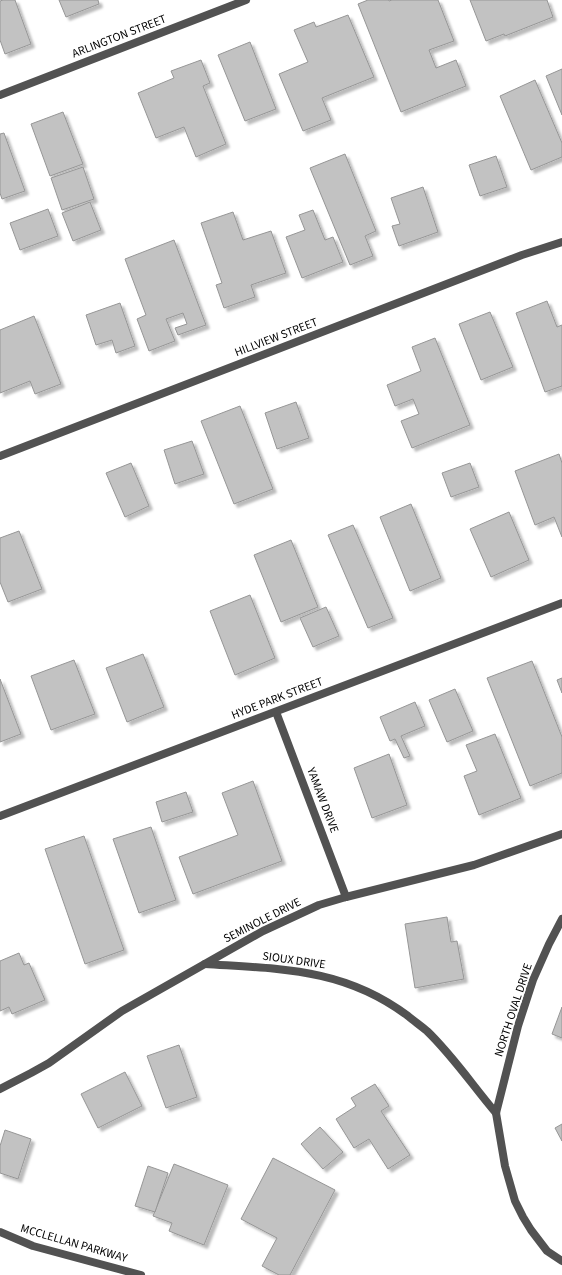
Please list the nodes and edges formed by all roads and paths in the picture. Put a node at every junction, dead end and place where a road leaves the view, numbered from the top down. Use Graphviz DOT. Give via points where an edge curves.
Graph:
graph roads {
  1 [pos="246,0"];
  2 [pos="0,95"];
  3 [pos="562,242"];
  4 [pos="0,456"];
  5 [pos="562,603"];
  6 [pos="276,712"];
  7 [pos="0,816"];
  8 [pos="562,834"];
  9 [pos="346,897"];
  10 [pos="562,919"];
  11 [pos="205,964"];
  12 [pos="0,1089"];
  13 [pos="496,1112"];
  14 [pos="0,1232"];
  15 [pos="562,1261"];
  16 [pos="141,1275"];
  1 -- 2 [label="street, ARLINGTON STREET"];
  3 -- 4 [label="street, HILLVIEW STREET"];
  5 -- 6 [label="street, HYDE PARK STREET"];
  6 -- 7 [label="street, HYDE PARK STREET"];
  6 -- 9 [label="street, YAMAW DRIVE"];
  8 -- 9 [label="street, SEMINOLE DRIVE" via="474,865"];
  9 -- 11 [label="street, SEMINOLE DRIVE" via="319,905 263,931"];
  10 -- 13 [label="street, NORTH OVAL DRIVE" via="534,980 518,1026"];
  11 -- 12 [label="street, SEMINOLE DRIVE" via="122,1011 48,1063"];
  11 -- 13 [label="street, SIOUX DRIVE" via="284,969 316,974 339,980 380,998 426,1030"];
  13 -- 15 [label="street" via="505,1166 515,1201 547,1251"];
  14 -- 16 [label="street, MCCLELLAN PARKWAY" via="33,1246"];
}
